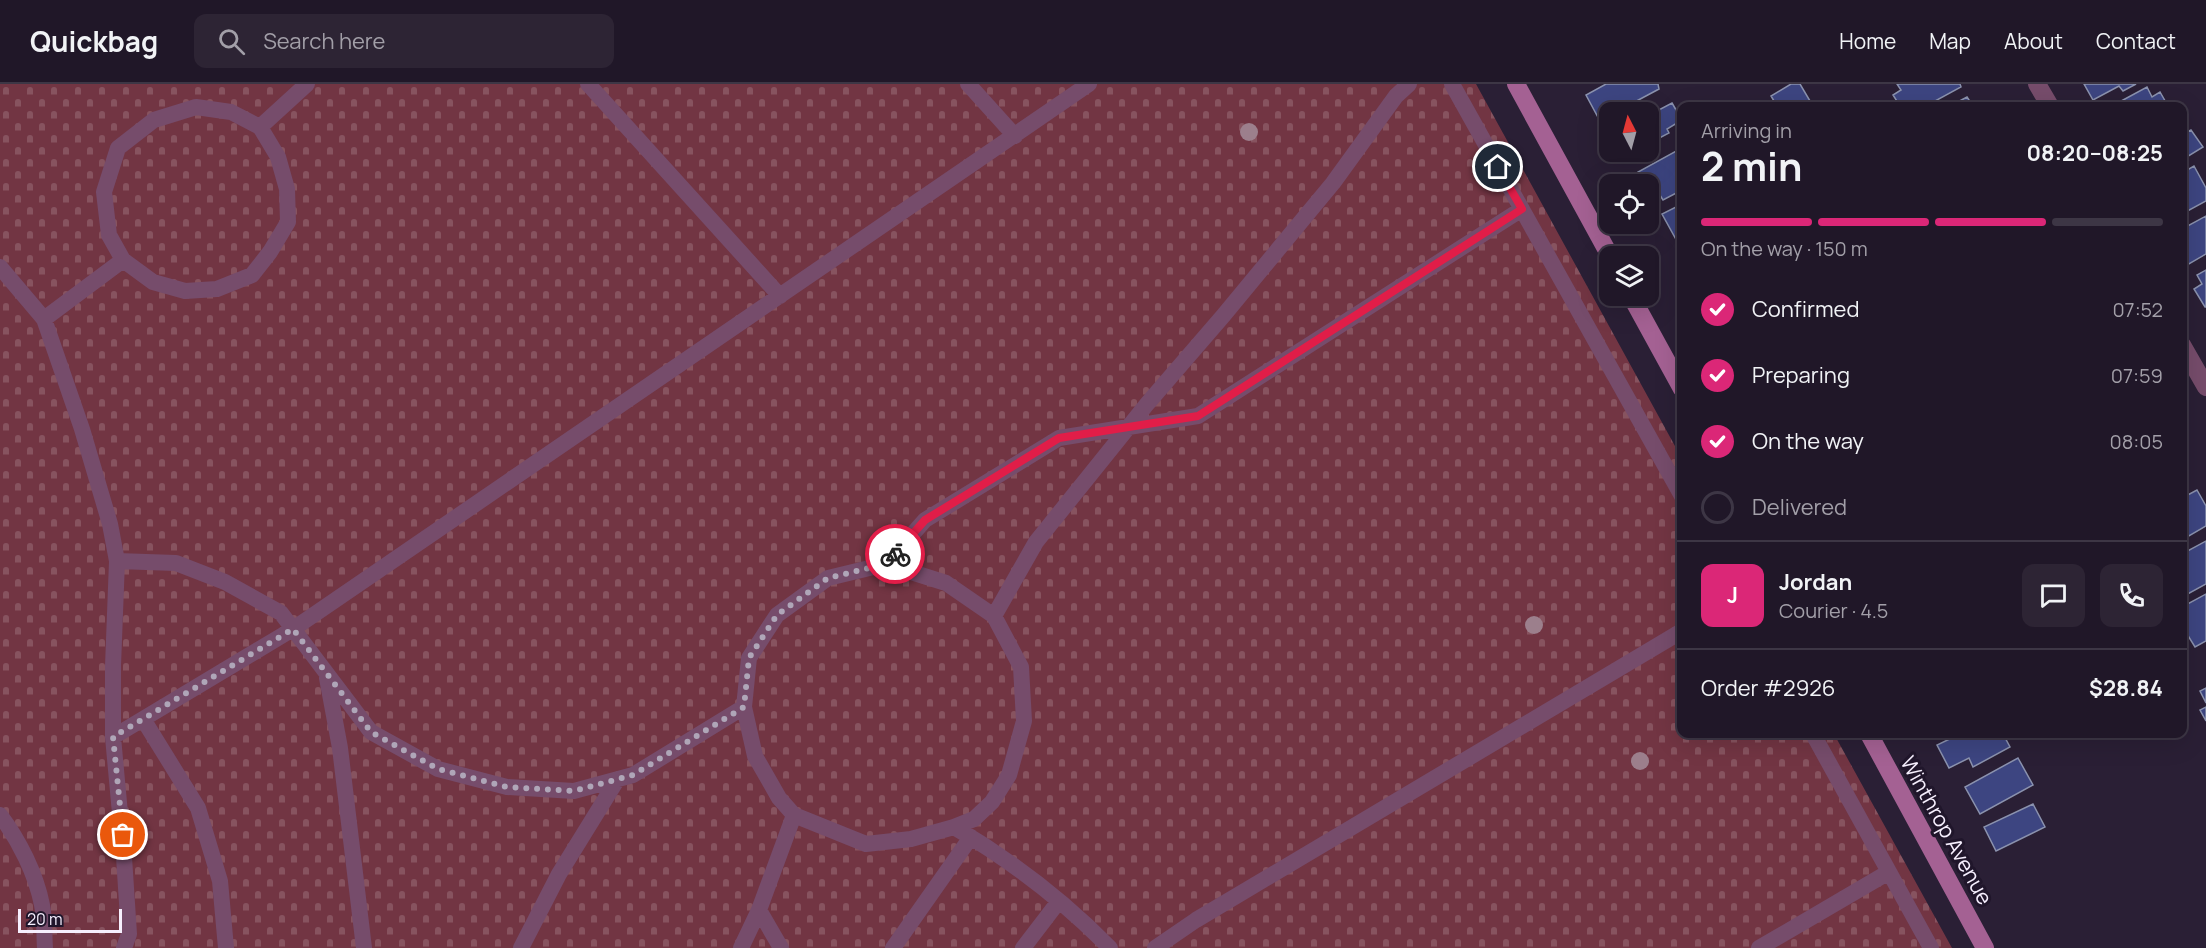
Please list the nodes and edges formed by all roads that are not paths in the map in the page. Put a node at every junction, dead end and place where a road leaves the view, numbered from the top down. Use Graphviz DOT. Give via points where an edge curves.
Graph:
graph roads {
  1 [pos="308,84"];
  2 [pos="588,84"];
  3 [pos="968,84"];
  4 [pos="1089,84"];
  5 [pos="1409,84"];
  6 [pos="1452,84"];
  7 [pos="1516,84"];
  8 [pos="2037,84"];
  9 [pos="2048,102"];
  10 [pos="260,127"];
  11 [pos="1015,136"];
  12 [pos="1522,209"];
  13 [pos="1605,246"];
  14 [pos="123,260"];
  15 [pos="0,267"];
  16 [pos="780,296"];
  17 [pos="1636,306"];
  18 [pos="44,319"];
  19 [pos="2187,354"];
  20 [pos="1677,380"];
  21 [pos="2206,387"];
  22 [pos="1129,426"];
  23 [pos="1677,487"];
  24 [pos="117,561"];
  25 [pos="886,564"];
  26 [pos="994,616"];
  27 [pos="293,629"];
  28 [pos="1677,634"];
  29 [pos="326,674"];
  30 [pos="744,707"];
  31 [pos="143,719"];
  32 [pos="113,737"];
  33 [pos="1815,738"];
  34 [pos="1871,738"];
  35 [pos="617,780"];
  36 [pos="0,815"];
  37 [pos="794,815"];
  38 [pos="954,827"];
  39 [pos="971,837"];
  40 [pos="1889,872"];
  41 [pos="1059,901"];
  42 [pos="759,910"];
  43 [pos="45,948"];
  44 [pos="124,948"];
  45 [pos="226,948"];
  46 [pos="363,948"];
  47 [pos="522,948"];
  48 [pos="741,948"];
  49 [pos="781,948"];
  50 [pos="893,948"];
  51 [pos="1023,948"];
  52 [pos="1110,948"];
  53 [pos="1155,948"];
  54 [pos="1760,948"];
  55 [pos="1931,948"];
  56 [pos="1985,948"];
  1 -- 10 [label="lane"];
  2 -- 16 [label="lane"];
  3 -- 11 [label="lane"];
  4 -- 11 [label="lane"];
  5 -- 22 [label="lane" via="1396,96 1333,183"];
  6 -- 12 [label="lane"];
  7 -- 13 [label="main road"];
  8 -- 9 [label="street"];
  10 -- 14 [label="lane" via="231,112 196,107 154,120 118,148 104,192 109,235"];
  10 -- 14 [label="lane" via="278,157 287,189 288,222 252,275 217,289 185,291 153,282"];
  11 -- 16 [label="lane"];
  12 -- 22 [label="lane" via="1198,416"];
  12 -- 23 [label="lane"];
  14 -- 18 [label="lane"];
  15 -- 18 [label="lane"];
  16 -- 27 [label="lane"];
  17 -- 20 [label="main road"];
  18 -- 24 [label="lane" via="88,450"];
  19 -- 21 [label="street"];
  22 -- 25 [label="lane" via="1059,438 925,520"];
  22 -- 26 [label="lane" via="1036,542"];
  24 -- 27 [label="lane" via="186,566 281,613"];
  24 -- 32 [label="lane"];
  25 -- 26 [label="lane" via="946,584"];
  25 -- 30 [label="lane" via="828,578 777,615 749,658"];
  26 -- 38 [label="lane" via="1021,667 1024,721 1009,776 992,802 974,819"];
  27 -- 29 [label="lane"];
  27 -- 31 [label="lane"];
  28 -- 53 [label="lane"];
  29 -- 35 [label="lane" via="371,732 438,769 507,787 574,791"];
  29 -- 46 [label="lane" via="340,748"];
  30 -- 35 [label="lane" via="633,775"];
  30 -- 37 [label="lane" via="755,756"];
  31 -- 32 [label="lane"];
  31 -- 45 [label="lane" via="198,808 220,881"];
  32 -- 44 [label="lane" via="129,934"];
  33 -- 40 [label="lane"];
  34 -- 56 [label="main road, Winthrop Avenue"];
  35 -- 47 [label="lane" via="559,874"];
  36 -- 43 [label="lane" via="31,869 42,905"];
  37 -- 38 [label="lane" via="866,844 911,840"];
  37 -- 42 [label="lane"];
  38 -- 39 [label="lane"];
  39 -- 41 [label="lane"];
  39 -- 50 [label="lane"];
  40 -- 54 [label="lane"];
  40 -- 55 [label="lane"];
  41 -- 51 [label="lane"];
  41 -- 52 [label="lane"];
  42 -- 48 [label="lane"];
  42 -- 49 [label="lane"];
}
